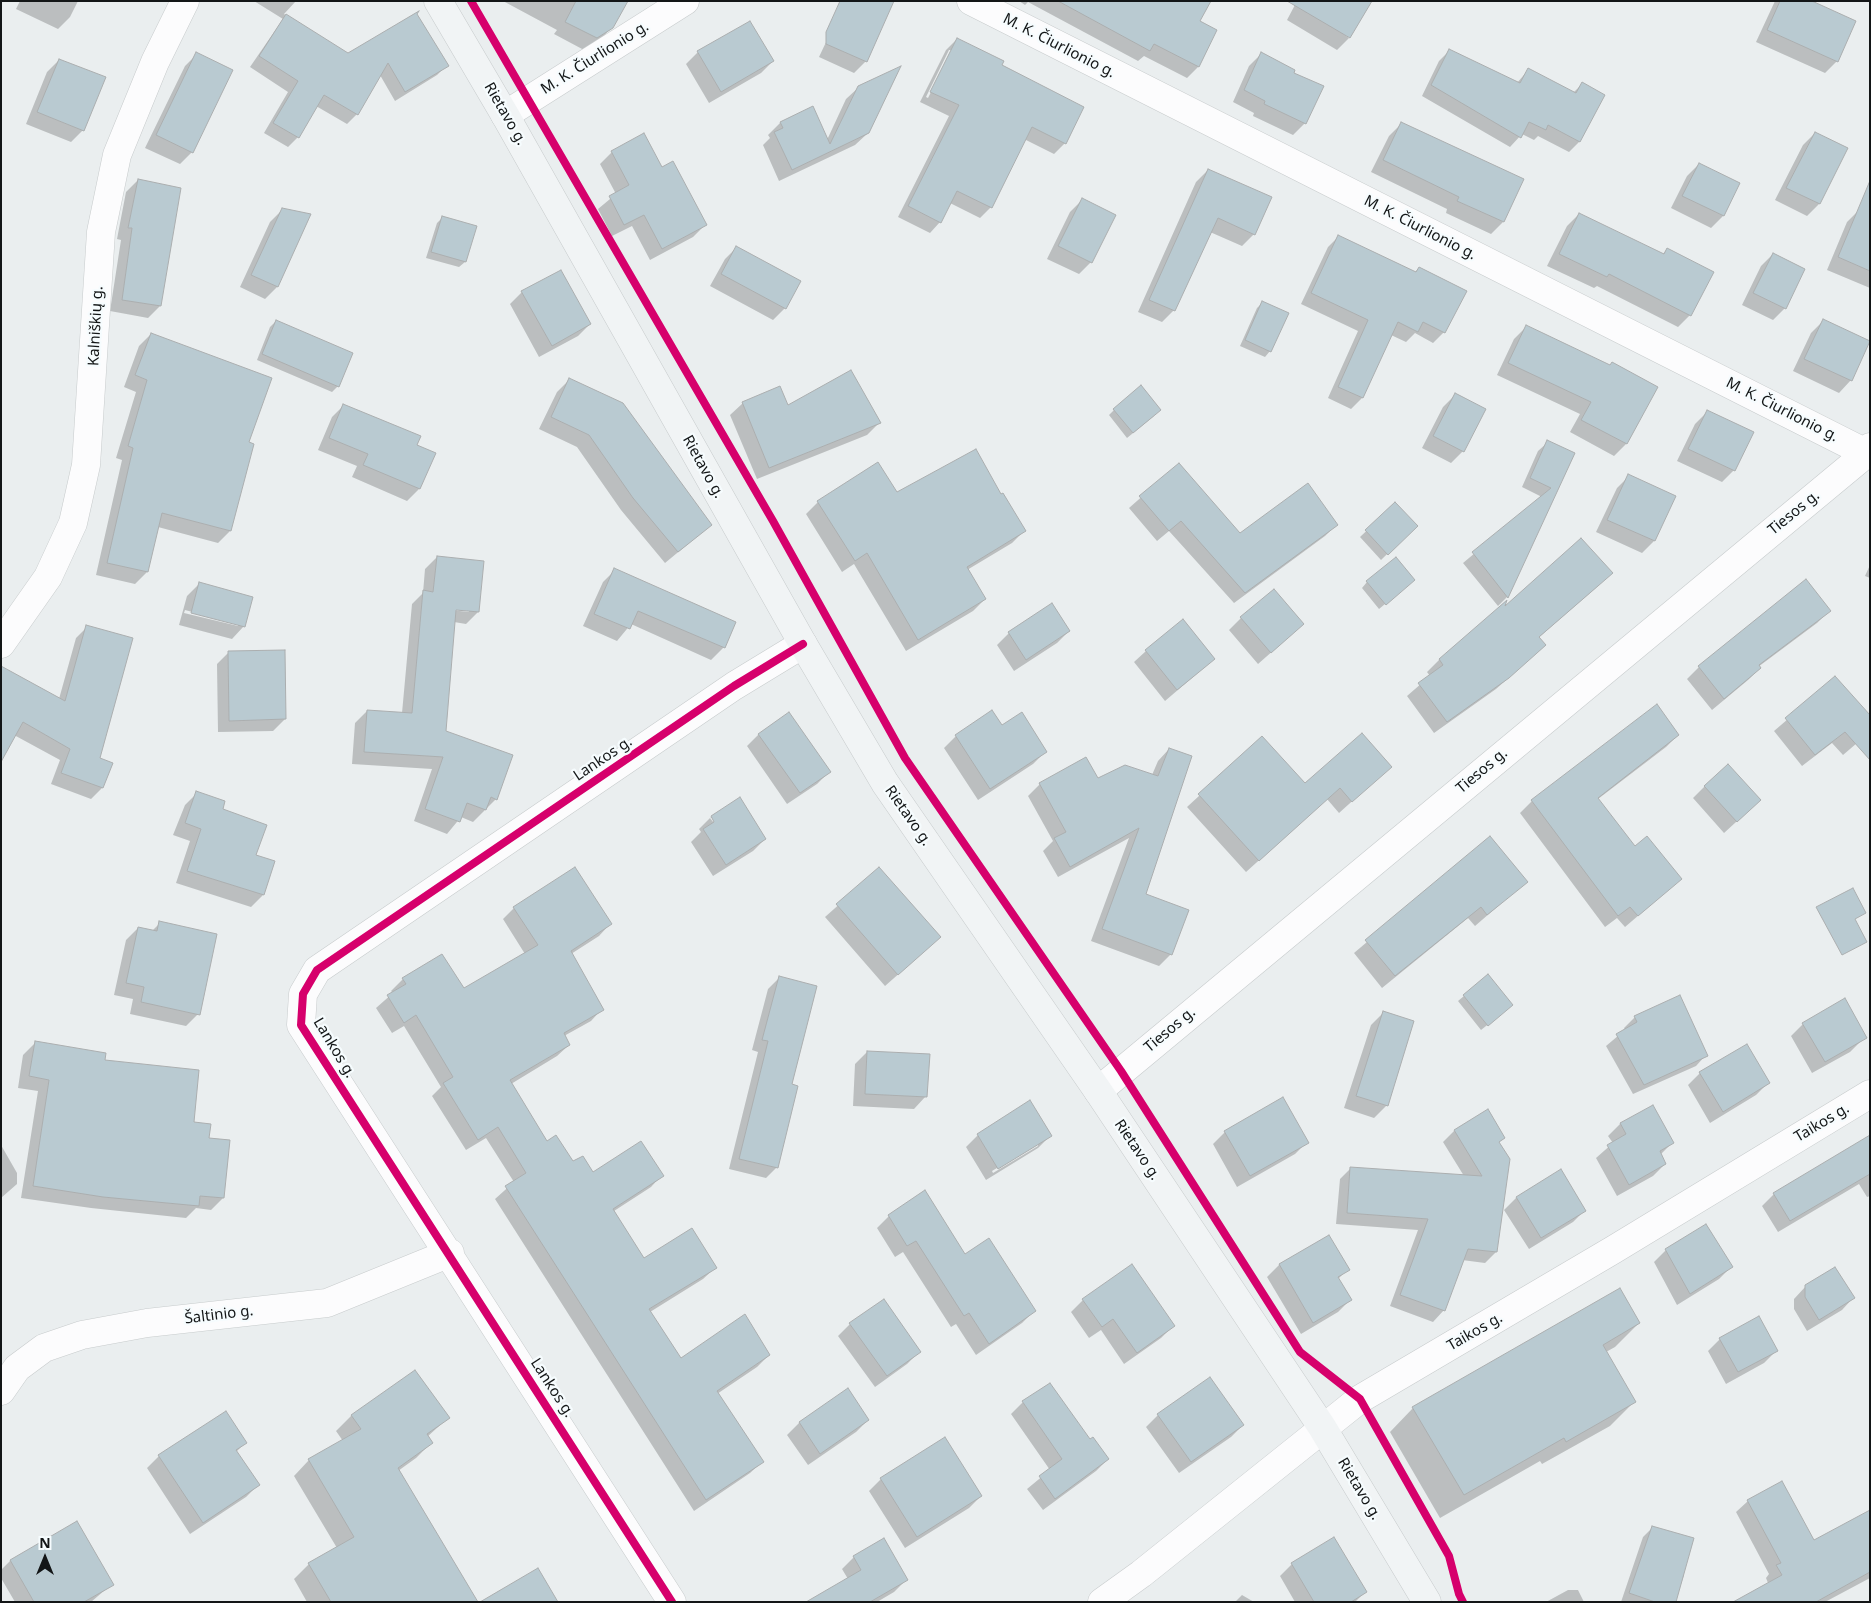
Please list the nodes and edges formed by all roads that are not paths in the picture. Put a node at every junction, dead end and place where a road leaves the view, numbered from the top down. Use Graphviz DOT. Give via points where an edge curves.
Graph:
graph roads {
  1 [pos="185,1"];
  2 [pos="438,1"];
  3 [pos="684,1"];
  4 [pos="971,1"];
  5 [pos="505,115"];
  6 [pos="1869,452"];
  7 [pos="1,644"];
  8 [pos="803,644"];
  9 [pos="1098,1090"];
  10 [pos="1870,1094"];
  11 [pos="450,1253"];
  12 [pos="1,1391"];
  13 [pos="1322,1428"];
  14 [pos="672,1602"];
  15 [pos="1102,1602"];
  16 [pos="1427,1602"];
  1 -- 7 [label="street, Kalniškių g." via="155,62 117,155 101,232 86,465 73,523 48,578"];
  2 -- 5 [label="main road, Rietavo g."];
  3 -- 5 [label="street, M. K. Čiurlionio g."];
  4 -- 6 [label="street, M. K. Čiurlionio g."];
  5 -- 8 [label="main road, Rietavo g."];
  6 -- 9 [label="street, Tiesos g."];
  8 -- 9 [label="main road, Rietavo g." via="885,783"];
  8 -- 11 [label="street, Lankos g." via="734,686 318,970 302,994 301,1025"];
  9 -- 13 [label="main road, Rietavo g."];
  10 -- 13 [label="street, Taikos g." via="1360,1399"];
  11 -- 12 [label="street, Šaltinio g." via="327,1303 148,1323 82,1335 44,1348 17,1368"];
  11 -- 14 [label="street, Lankos g."];
  13 -- 15 [label="street, Taikos g."];
  13 -- 16 [label="main road, Rietavo g."];
}
